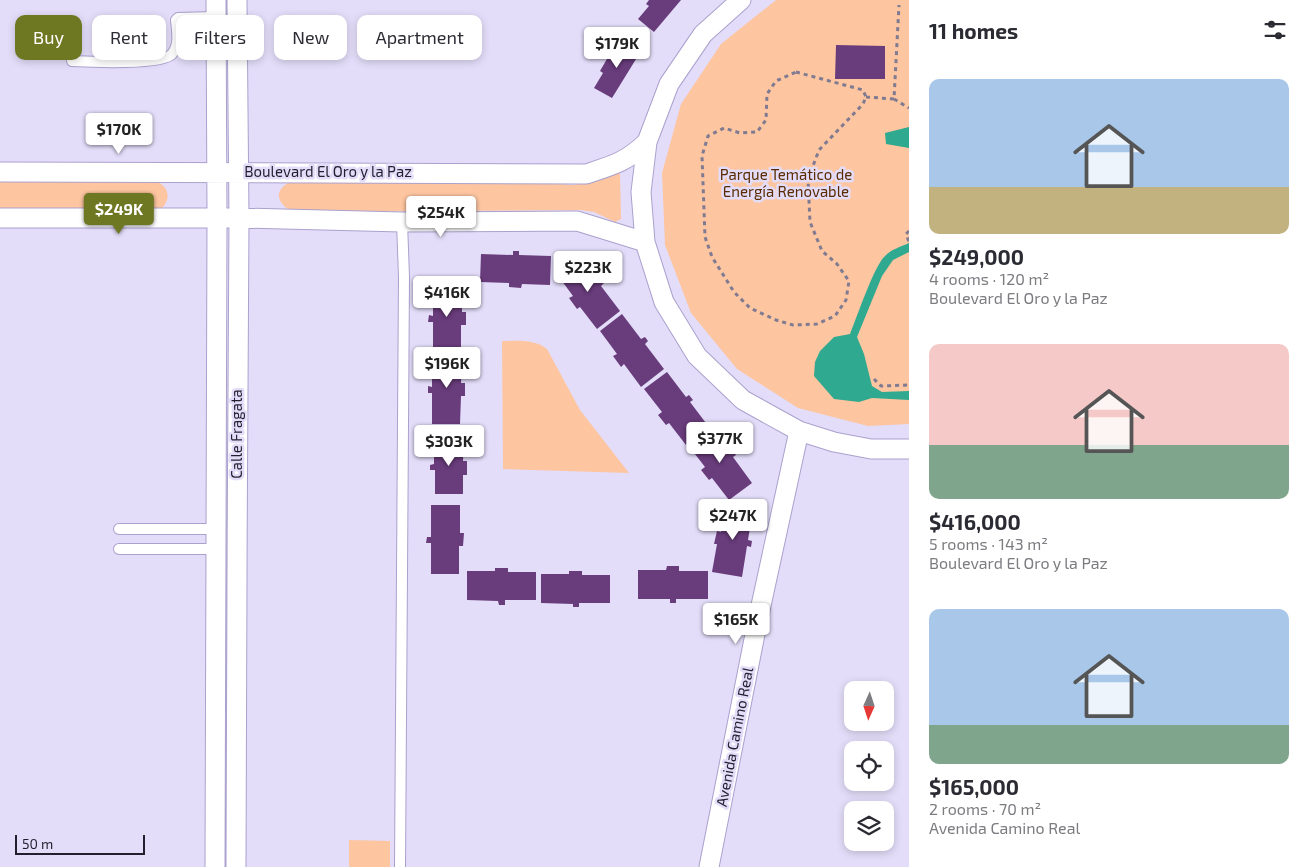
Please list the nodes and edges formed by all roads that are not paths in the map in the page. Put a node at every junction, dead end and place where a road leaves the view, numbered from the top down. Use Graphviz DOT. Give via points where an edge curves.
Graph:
graph roads {
  1 [pos="237,0"];
  2 [pos="741,0"];
  3 [pos="216,9"];
  4 [pos="191,15"];
  5 [pos="176,48"];
  6 [pos="216,60"];
  7 [pos="72,61"];
  8 [pos="647,142"];
  9 [pos="0,172"];
  10 [pos="217,172"];
  11 [pos="239,172"];
  12 [pos="0,218"];
  13 [pos="217,218"];
  14 [pos="239,218"];
  15 [pos="402,222"];
  16 [pos="645,242"];
  17 [pos="799,431"];
  18 [pos="909,449"];
  19 [pos="119,528"];
  20 [pos="215,529"];
  21 [pos="215,548"];
  22 [pos="119,549"];
  23 [pos="215,867"];
  24 [pos="236,867"];
  25 [pos="400,867"];
  26 [pos="709,867"];
  1 -- 11 [label="street, Calle Fragata"];
  2 -- 8 [label="street" via="703,34 668,84"];
  3 -- 4 [label="lane"];
  5 -- 7 [label="lane" via="165,60"];
  6 -- 10 [label="street, Calle Fragata"];
  8 -- 11 [label="street, Boulevard El Oro y la Paz" via="632,156 613,166 586,174"];
  8 -- 16 [label="street" via="641,192"];
  9 -- 10 [label="street, Boulevard El Oro y la Paz"];
  10 -- 11 [label="street, Boulevard El Oro y la Paz"];
  10 -- 13 [label="street, Calle Fragata"];
  11 -- 14 [label="street, Calle Fragata"];
  12 -- 13 [label="street"];
  13 -- 14 [label="street"];
  13 -- 20 [label="street, Calle Fragata"];
  14 -- 15 [label="street"];
  14 -- 24 [label="street, Calle Fragata"];
  15 -- 16 [label="street" via="576,221"];
  15 -- 25 [label="lane"];
  16 -- 17 [label="street" via="664,302 697,356 744,400"];
  17 -- 18 [label="street" via="834,442 871,448"];
  17 -- 26 [label="street, Avenida Camino Real"];
  19 -- 20 [label="lane"];
  20 -- 21 [label="street, Calle Fragata"];
  21 -- 22 [label="lane"];
  21 -- 23 [label="street, Calle Fragata"];
}
